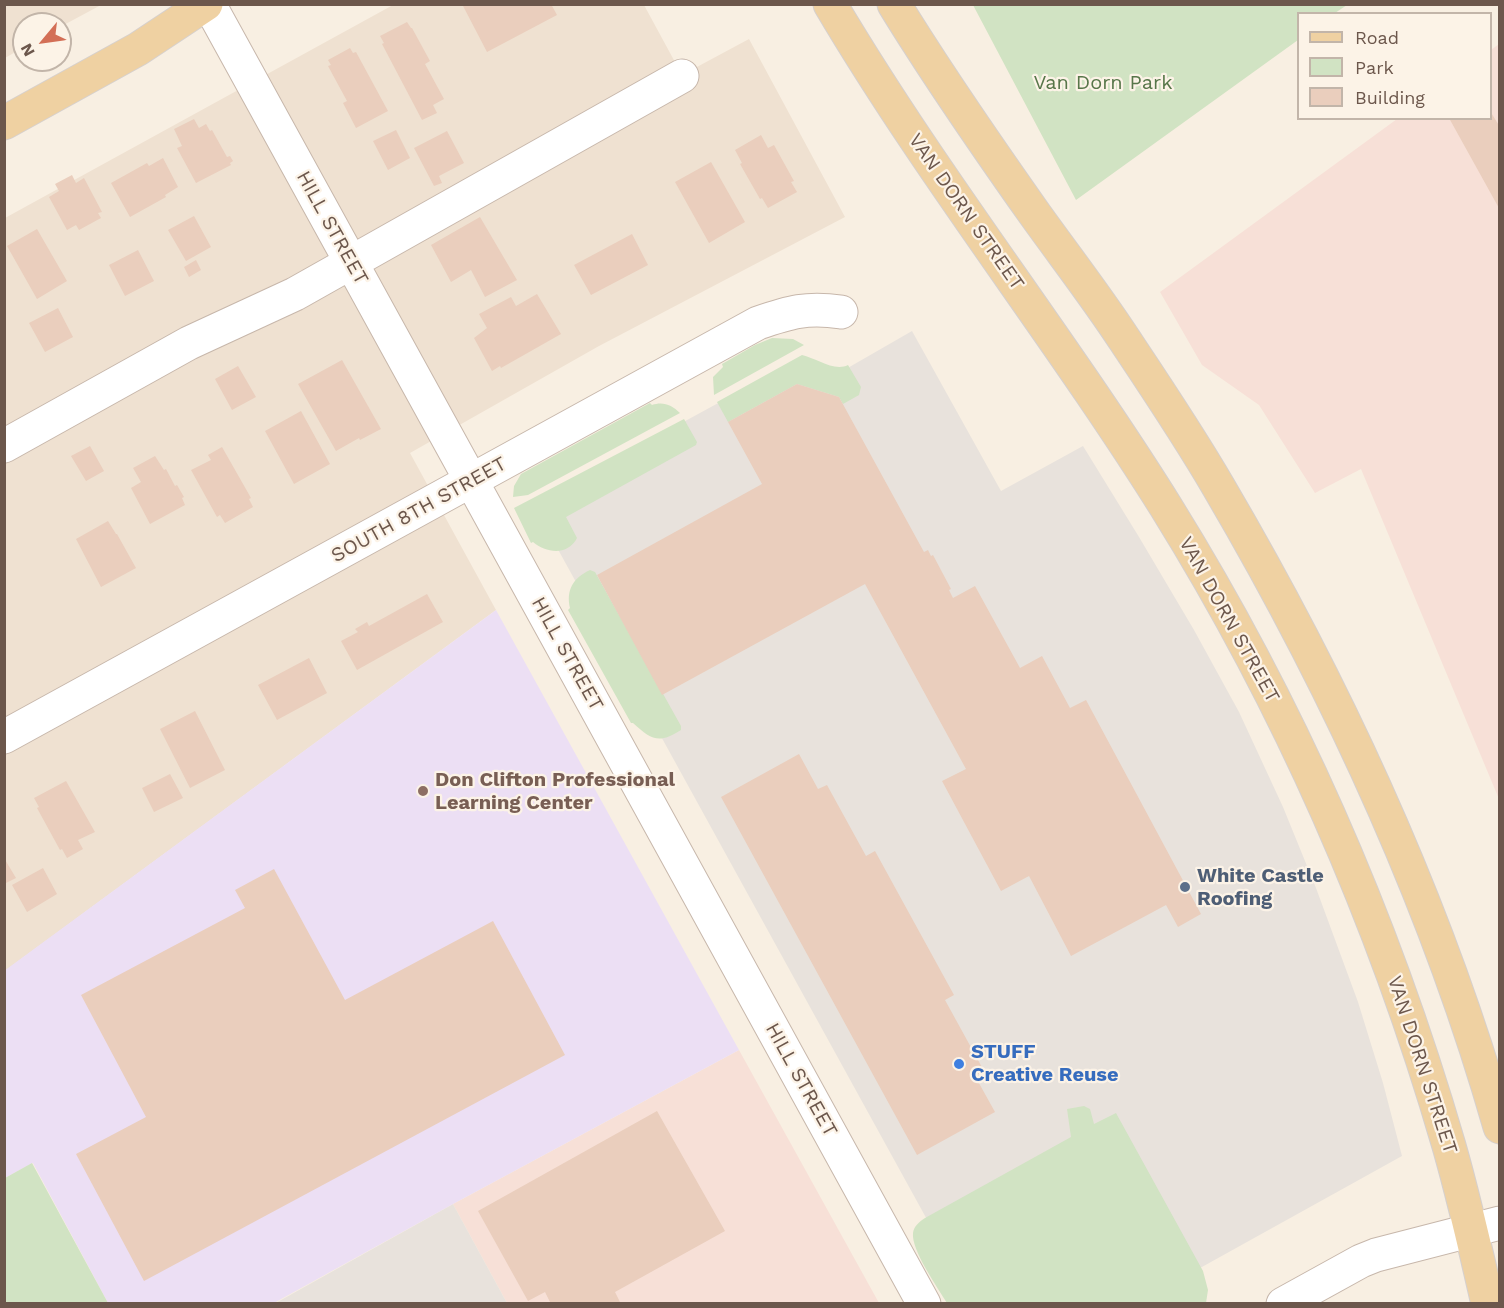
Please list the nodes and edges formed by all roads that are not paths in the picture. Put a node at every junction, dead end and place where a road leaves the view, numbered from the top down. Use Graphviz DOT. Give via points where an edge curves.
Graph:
graph roads {
  1 [pos="208,4"];
  2 [pos="830,4"];
  3 [pos="894,4"];
  4 [pos="682,76"];
  5 [pos="4,123"];
  6 [pos="351,261"];
  7 [pos="841,312"];
  8 [pos="4,446"];
  9 [pos="472,482"];
  10 [pos="4,737"];
  11 [pos="1500,1127"];
  12 [pos="1485,1227"];
  13 [pos="924,1304"];
  14 [pos="1283,1304"];
  15 [pos="1488,1304"];
  1 -- 5 [label="main road" via="119,60"];
  1 -- 6 [label="street, HILL STREET"];
  2 -- 12 [label="main road, VAN DORN STREET" via="878,83 1133,456 1262,676 1368,908 1412,1027 1450,1149"];
  3 -- 11 [label="main road" via="1129,346 1218,484 1298,631 1399,843 1445,959"];
  4 -- 6 [label="street"];
  6 -- 8 [label="street" via="295,294 156,361"];
  6 -- 9 [label="street, HILL STREET"];
  7 -- 9 [label="street, SOUTH 8TH STREET" via="798,311 758,323"];
  9 -- 10 [label="street, SOUTH 8TH STREET"];
  9 -- 13 [label="street, HILL STREET"];
  12 -- 14 [label="street" via="1376,1255"];
  12 -- 15 [label="main road, VAN DORN STREET"];
}
